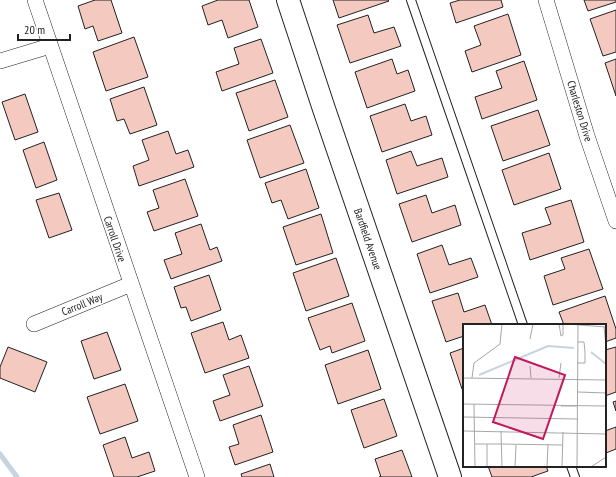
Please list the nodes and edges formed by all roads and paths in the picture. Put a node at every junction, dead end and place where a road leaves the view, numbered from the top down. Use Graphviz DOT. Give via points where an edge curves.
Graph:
graph roads {
  1 [pos="35,0"];
  2 [pos="288,0"];
  3 [pos="411,0"];
  4 [pos="546,0"];
  5 [pos="50,46"];
  6 [pos="0,61"];
  7 [pos="616,221"];
  8 [pos="131,284"];
  9 [pos="34,324"];
  10 [pos="523,324"];
  11 [pos="571,467"];
  12 [pos="197,477"];
  13 [pos="450,477"];
  14 [pos="575,477"];
  1 -- 5 [label="street, Carroll Drive"];
  2 -- 13 [label="street, Bardfield Avenue"];
  3 -- 10 [label="lane"];
  4 -- 7 [label="street, Charleston Drive"];
  5 -- 6 [label="street"];
  5 -- 8 [label="street, Carroll Drive"];
  8 -- 9 [label="street, Carroll Way"];
  8 -- 12 [label="street, Carroll Drive"];
  11 -- 14 [label="lane"];
}
